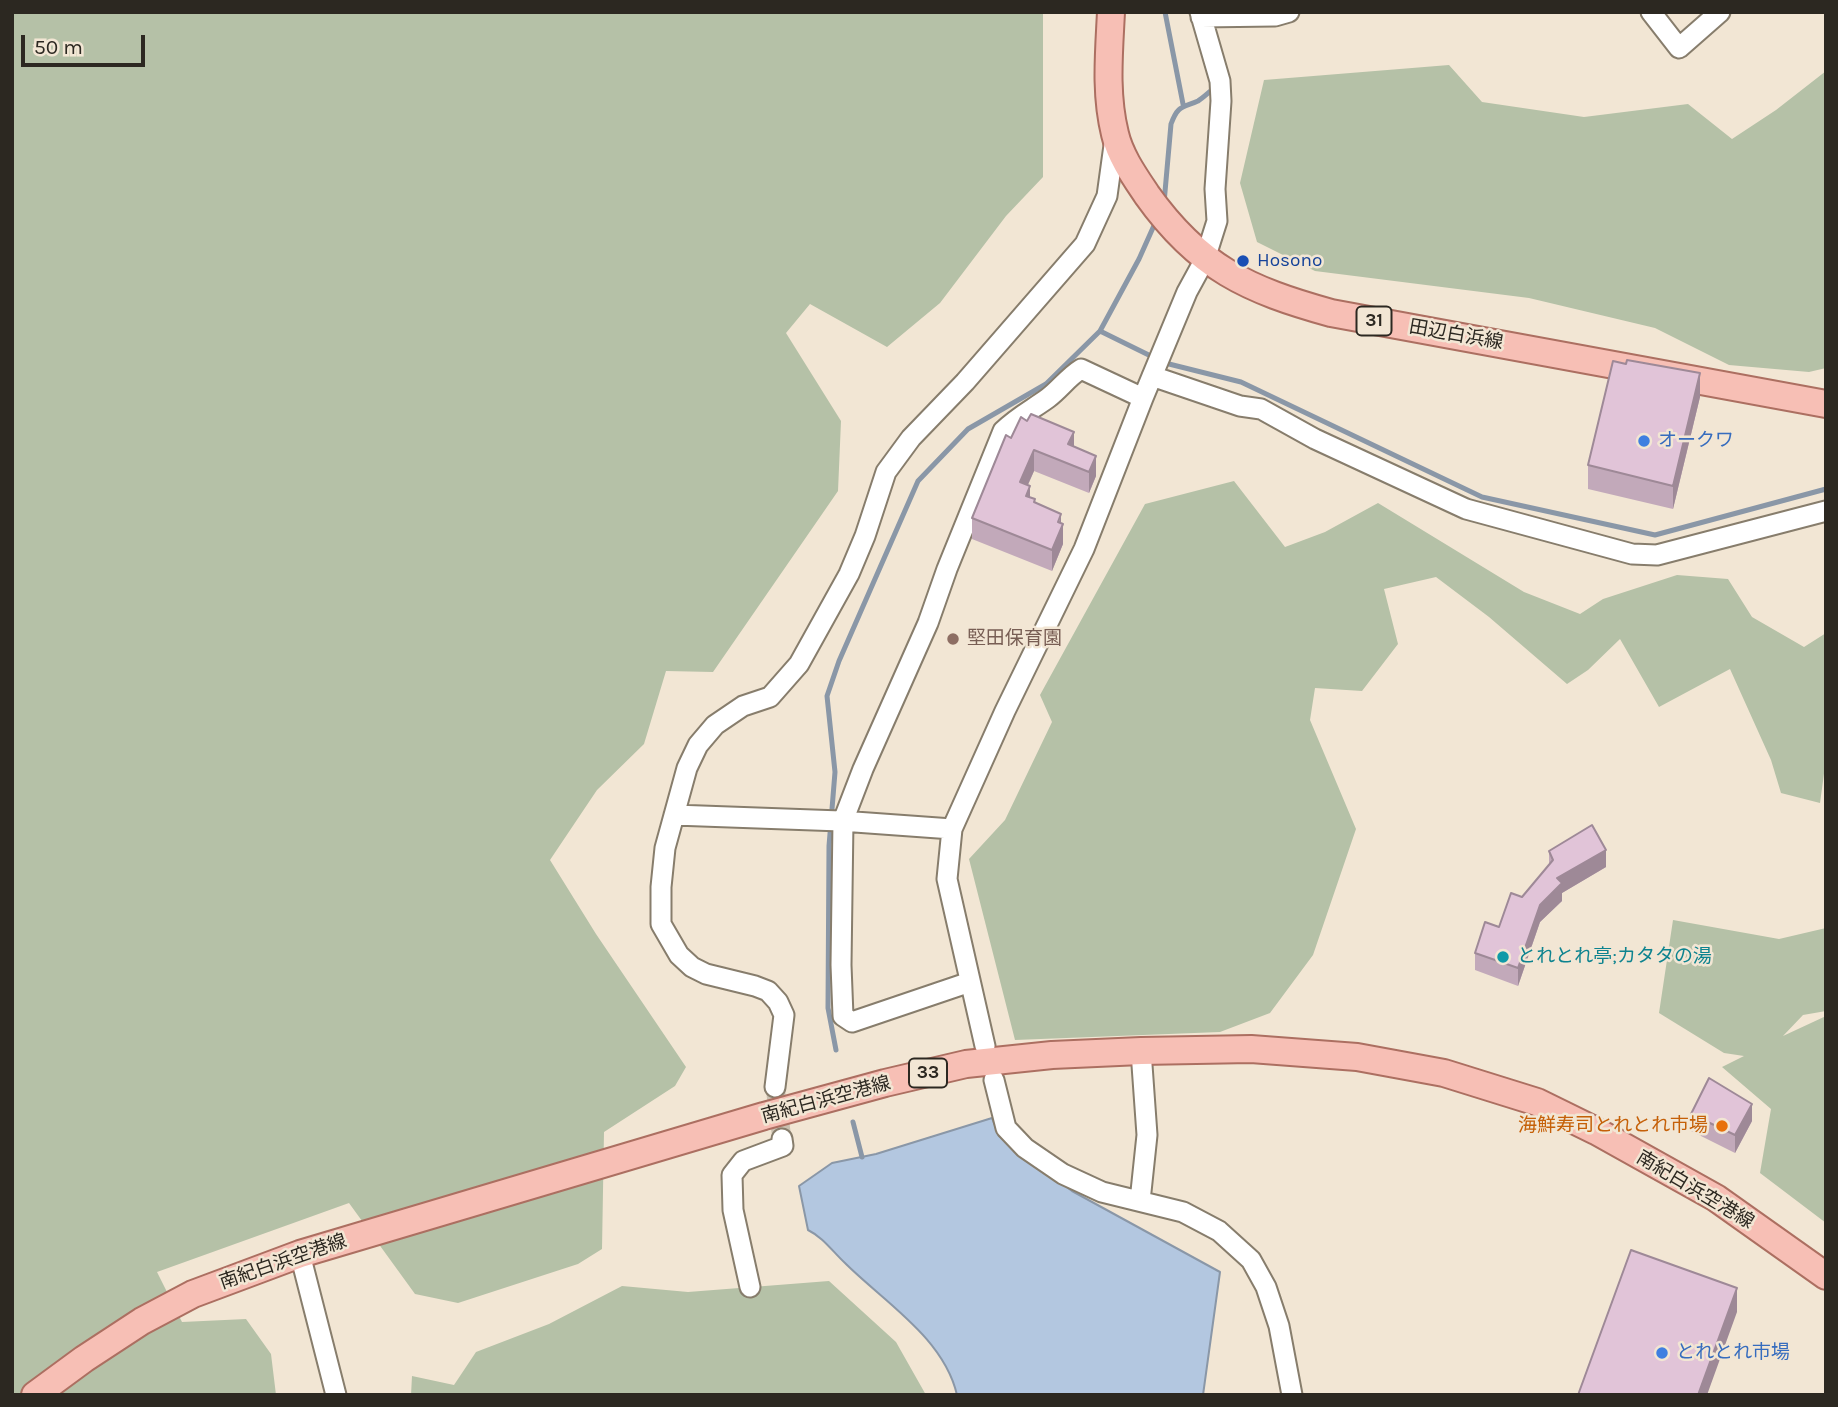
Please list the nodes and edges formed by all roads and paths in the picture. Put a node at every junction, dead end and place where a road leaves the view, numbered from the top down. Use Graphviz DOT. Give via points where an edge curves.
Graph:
graph roads {
  1 [pos="1111,12"];
  2 [pos="1289,12"];
  3 [pos="1651,12"];
  4 [pos="1720,12"];
  5 [pos="1200,15"];
  6 [pos="1115,137"];
  7 [pos="1205,259"];
  8 [pos="1154,373"];
  9 [pos="1143,398"];
  10 [pos="1826,404"];
  11 [pos="1826,511"];
  12 [pos="674,815"];
  13 [pos="836,821"];
  14 [pos="952,829"];
  15 [pos="970,982"];
  16 [pos="985,1046"];
  17 [pos="1141,1051"];
  18 [pos="994,1080"];
  19 [pos="775,1087"];
  20 [pos="782,1139"];
  21 [pos="1140,1202"];
  22 [pos="300,1254"];
  23 [pos="1826,1276"];
  24 [pos="750,1287"];
  25 [pos="35,1395"];
  26 [pos="336,1395"];
  27 [pos="1292,1395"];
  1 -- 6 [label="main road, 田辺白浜線 / 31" via="1108,87"];
  2 -- 5 [label="street" via="1275,16"];
  3 -- 4 [label="street" via="1679,48"];
  5 -- 7 [label="street" via="1220,80 1221,102 1217,221"];
  6 -- 7 [label="main road, 田辺白浜線 / 31" via="1133,175 1164,219"];
  6 -- 12 [label="street" via="1107,195 1085,244 899,453 879,488 849,574 810,648 770,697 743,706 715,725 698,745"];
  7 -- 8 [label="street"];
  7 -- 10 [label="main road, 田辺白浜線 / 31" via="1278,298 1331,313"];
  8 -- 9 [label="street"];
  8 -- 11 [label="street" via="1240,406 1261,409 1466,509 1632,554 1657,555"];
  9 -- 13 [label="street" via="1081,369 1003,431 928,623"];
  9 -- 14 [label="street" via="1084,550"];
  12 -- 13 [label="street"];
  12 -- 19 [label="street" via="665,848 661,924 692,967 755,986 778,1002 784,1015"];
  13 -- 14 [label="street"];
  13 -- 15 [label="street" via="843,1016 852,1022"];
  14 -- 15 [label="street" via="947,879"];
  15 -- 16 [label="street"];
  17 -- 21 [label="street" via="1147,1135"];
  17 -- 22 [label="main road, 南紀白浜空港線 / 33" via="966,1064 885,1083"];
  17 -- 23 [label="main road, 南紀白浜空港線 / 33" via="1251,1049 1357,1057 1444,1073 1537,1102 1716,1198"];
  18 -- 21 [label="street" via="1006,1128 1024,1148 1063,1174 1102,1192"];
  20 -- 24 [label="street" via="782,1146 743,1161 732,1175 733,1210"];
  21 -- 27 [label="street" via="1183,1212 1219,1231 1251,1259 1279,1326"];
  22 -- 25 [label="main road, 南紀白浜空港線 / 33" via="193,1294 142,1321"];
  22 -- 26 [label="street"];
}
